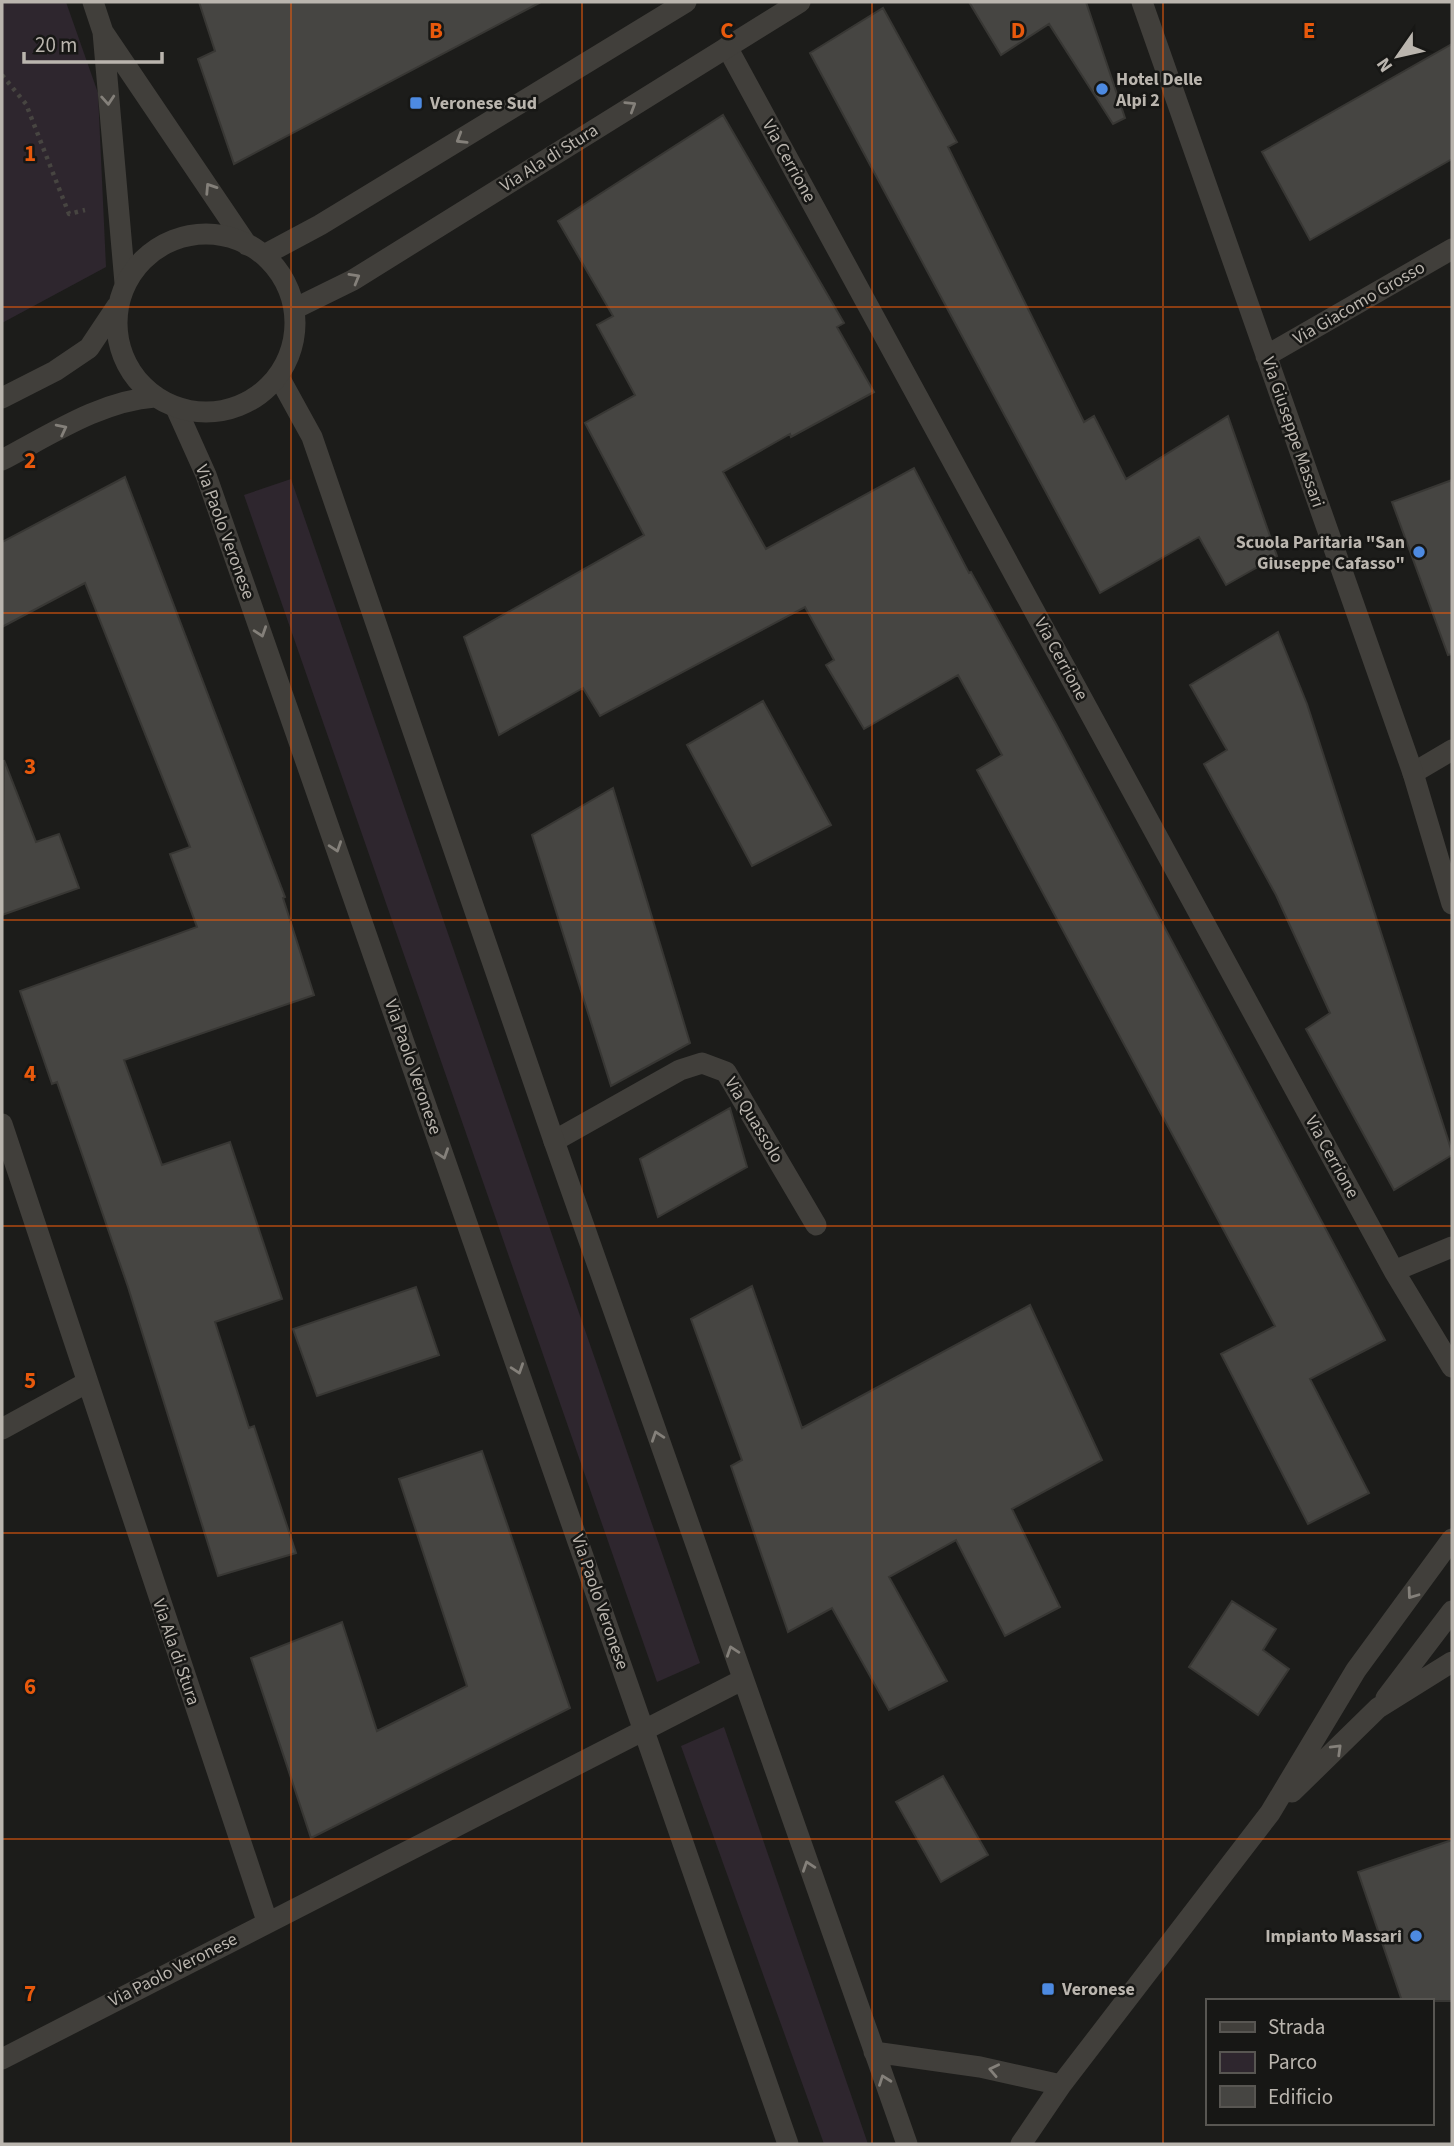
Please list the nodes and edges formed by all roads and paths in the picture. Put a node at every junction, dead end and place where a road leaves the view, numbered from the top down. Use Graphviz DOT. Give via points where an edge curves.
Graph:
graph roads {
  1 [pos="93,2"];
  2 [pos="686,2"];
  3 [pos="800,2"];
  4 [pos="1142,2"];
  5 [pos="103,32"];
  6 [pos="727,47"];
  7 [pos="2,75"];
  8 [pos="116,201"];
  9 [pos="1452,249"];
  10 [pos="256,250"];
  11 [pos="125,283"];
  12 [pos="119,304"];
  13 [pos="294,309"];
  14 [pos="1266,356"];
  15 [pos="279,377"];
  16 [pos="155,397"];
  17 [pos="2,398"];
  18 [pos="176,408"];
  19 [pos="2,460"];
  20 [pos="1452,750"];
  21 [pos="1413,773"];
  22 [pos="1452,904"];
  23 [pos="2,1124"];
  24 [pos="554,1141"];
  25 [pos="817,1225"];
  26 [pos="1452,1247"];
  27 [pos="1394,1271"];
  28 [pos="1452,1367"];
  29 [pos="86,1383"];
  30 [pos="2,1429"];
  31 [pos="1452,1539"];
  32 [pos="1452,1611"];
  33 [pos="1452,1662"];
  34 [pos="743,1680"];
  35 [pos="1378,1708"];
  36 [pos="643,1728"];
  37 [pos="1270,1813"];
  38 [pos="267,1921"];
  39 [pos="874,2052"];
  40 [pos="2,2059"];
  41 [pos="1061,2085"];
  42 [pos="788,2144"];
  43 [pos="907,2144"];
  44 [pos="1021,2144"];
  1 -- 5 [label="street"];
  2 -- 10 [label="street, one-way" via="320,225"];
  3 -- 6 [label="street, Via Ala di Stura"];
  4 -- 14 [label="street, Via Giuseppe Massari"];
  5 -- 8 [label="street, one-way"];
  10 -- 5 [label="street, one-way"];
  13 -- 6 [label="street, Via Ala di Stura, one-way" via="353,280"];
  6 -- 27 [label="street, Via Cerrione"];
  7 -- 8 [label="path" via="26,104 69,214"];
  8 -- 11 [label="street"];
  9 -- 14 [label="street, Via Giacomo Grosso"];
  10 -- 11 [label="street" via="213,233 187,235 140,261"];
  10 -- 13 [label="street" via="289,289"];
  11 -- 12 [label="street"];
  12 -- 16 [label="street" via="117,343 129,371"];
  12 -- 17 [label="street" via="89,348 55,372"];
  13 -- 15 [label="street" via="290,356"];
  14 -- 21 [label="street, Via Giuseppe Massari"];
  15 -- 18 [label="street" via="258,397 232,410 204,414"];
  15 -- 24 [label="street" via="312,437"];
  16 -- 18 [label="street"];
  19 -- 16 [label="street, one-way" via="103,409 130,399"];
  18 -- 36 [label="street, Via Paolo Veronese, one-way" via="206,475"];
  20 -- 21 [label="street"];
  21 -- 22 [label="street, Via Giuseppe Massari"];
  23 -- 29 [label="street, Via Ala di Stura"];
  24 -- 25 [label="street, Via Quassolo" via="680,1070 702,1063 726,1072"];
  34 -- 24 [label="street, one-way"];
  26 -- 27 [label="street"];
  27 -- 28 [label="street, Via Cerrione"];
  29 -- 30 [label="street"];
  29 -- 38 [label="street, Via Ala di Stura"];
  31 -- 37 [label="street, one-way" via="1356,1670"];
  32 -- 35 [label="street"];
  33 -- 35 [label="street"];
  34 -- 36 [label="street, Via Paolo Veronese"];
  39 -- 34 [label="street, one-way"];
  37 -- 35 [label="street, one-way"];
  36 -- 38 [label="street, Via Paolo Veronese"];
  36 -- 42 [label="street, Via Paolo Veronese"];
  37 -- 41 [label="street"];
  38 -- 40 [label="street, Via Paolo Veronese"];
  41 -- 39 [label="street, one-way"];
  43 -- 39 [label="street, one-way"];
  41 -- 44 [label="street"];
}
